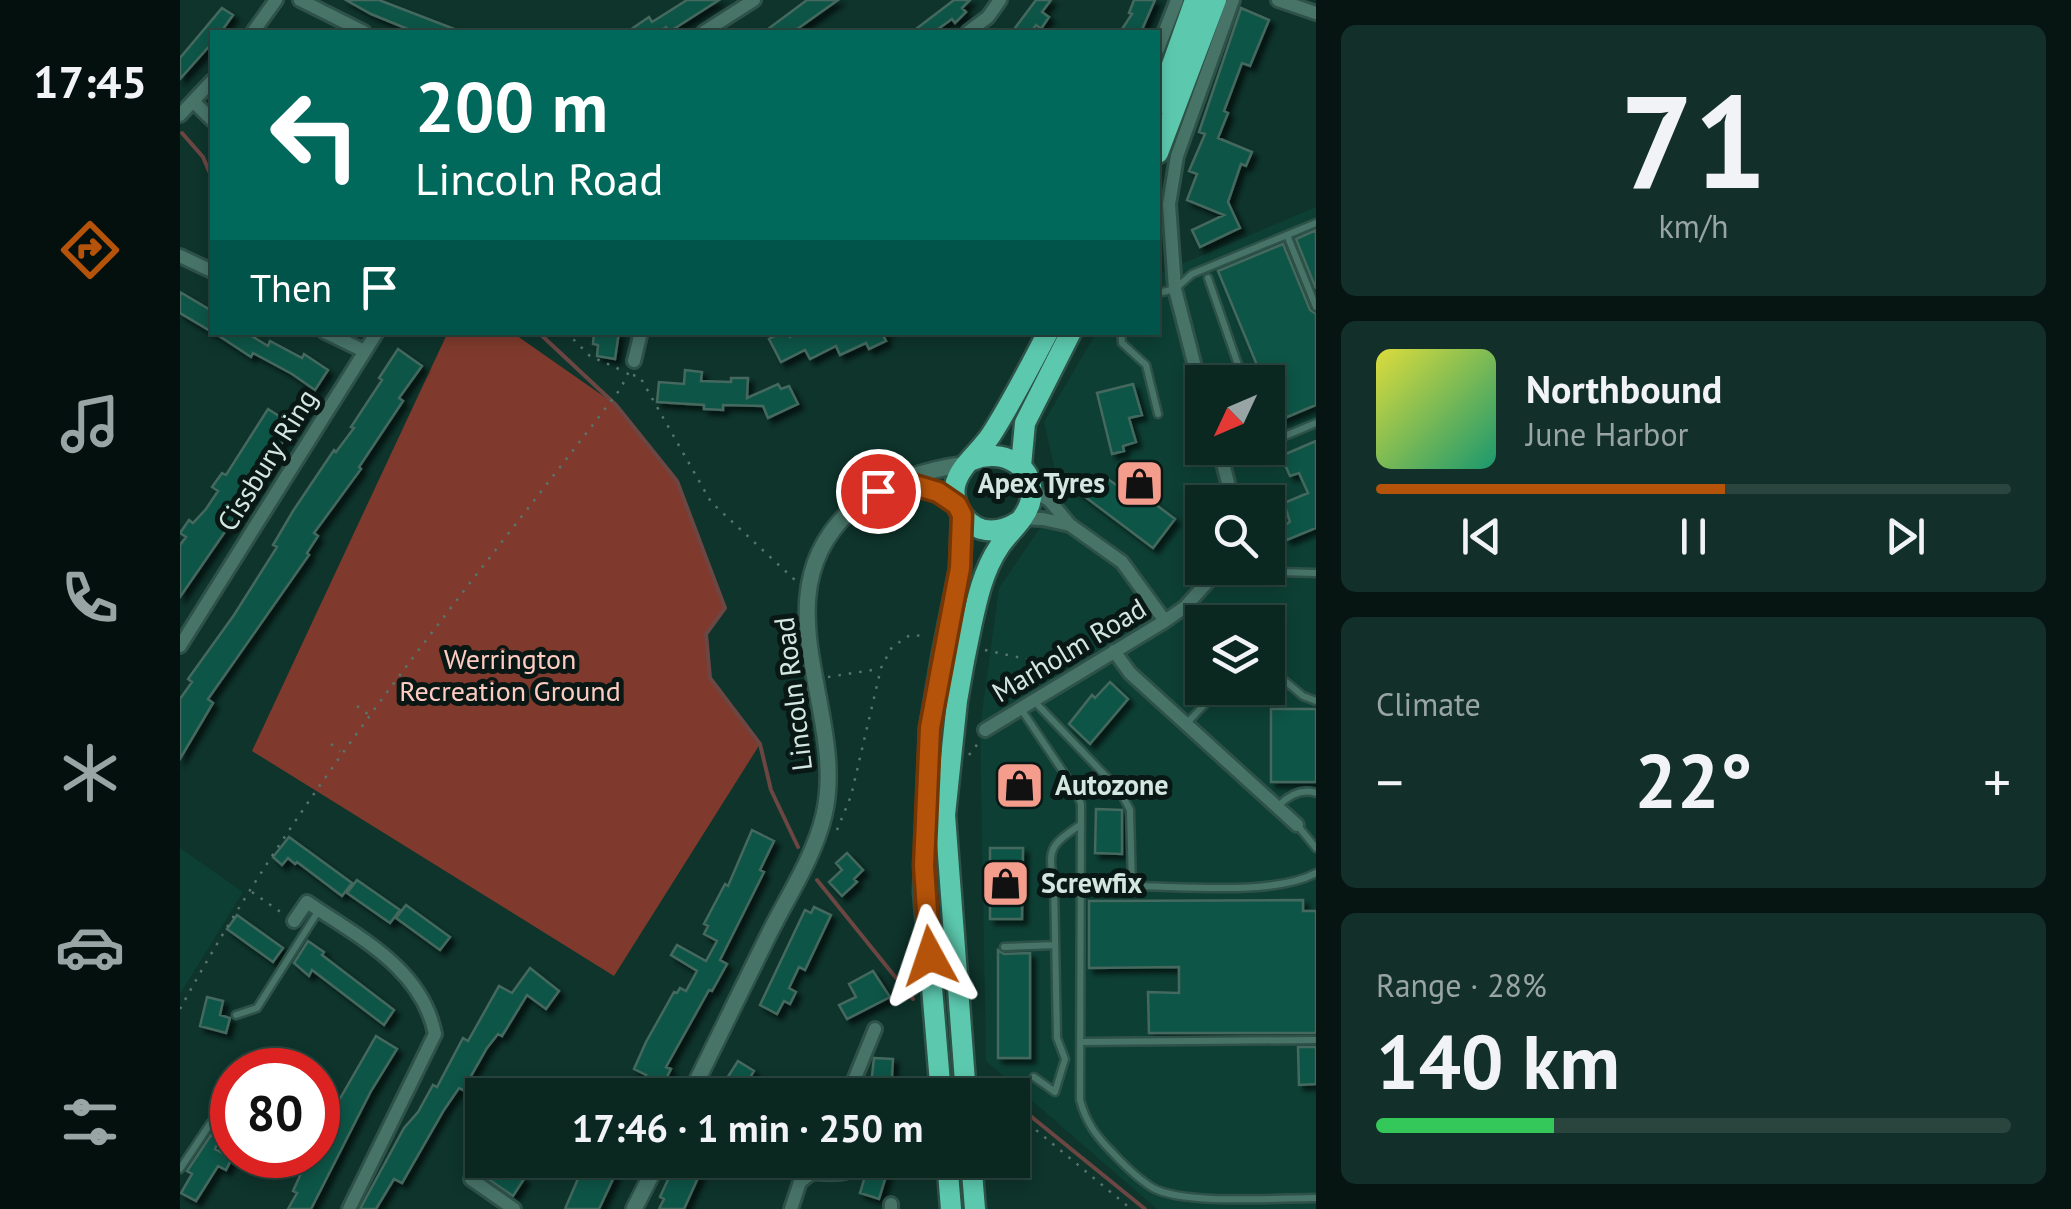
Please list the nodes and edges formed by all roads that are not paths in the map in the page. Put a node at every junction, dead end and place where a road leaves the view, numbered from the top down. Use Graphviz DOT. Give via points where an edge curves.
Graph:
graph roads {
  1 [pos="276,0"];
  2 [pos="300,0"];
  3 [pos="754,0"];
  4 [pos="1000,0"];
  5 [pos="1178,0"];
  6 [pos="1195,0"];
  7 [pos="1216,0"];
  8 [pos="1233,0"];
  9 [pos="1278,0"];
  10 [pos="1316,13"];
  11 [pos="254,30"];
  12 [pos="360,30"];
  13 [pos="707,30"];
  14 [pos="971,30"];
  15 [pos="1160,44"];
  16 [pos="210,84"];
  17 [pos="1160,98"];
  18 [pos="194,102"];
  19 [pos="180,115"];
  20 [pos="210,118"];
  21 [pos="1160,148"];
  22 [pos="1316,223"];
  23 [pos="1287,234"];
  24 [pos="180,256"];
  25 [pos="210,270"];
  26 [pos="1208,278"];
  27 [pos="1175,289"];
  28 [pos="1160,293"];
  29 [pos="1316,307"];
  30 [pos="332,335"];
  31 [pos="375,335"];
  32 [pos="639,335"];
  33 [pos="1046,335"];
  34 [pos="1069,335"];
  35 [pos="1121,335"];
  36 [pos="364,351"];
  37 [pos="1194,365"];
  38 [pos="1237,365"];
  39 [pos="631,367"];
  40 [pos="1158,414"];
  41 [pos="1316,423"];
  42 [pos="1285,436"];
  43 [pos="970,462"];
  44 [pos="1021,466"];
  45 [pos="904,482"];
  46 [pos="1032,490"];
  47 [pos="960,510"];
  48 [pos="1020,520"];
  49 [pos="1070,525"];
  50 [pos="1285,572"];
  51 [pos="1316,573"];
  52 [pos="1205,585"];
  53 [pos="1165,621"];
  54 [pos="180,646"];
  55 [pos="1114,650"];
  56 [pos="1285,681"];
  57 [pos="1316,701"];
  58 [pos="1027,704"];
  59 [pos="1204,705"];
  60 [pos="1185,725"];
  61 [pos="984,730"];
  62 [pos="1316,793"];
  63 [pos="1277,807"];
  64 [pos="1081,825"];
  65 [pos="1297,825"];
  66 [pos="1316,848"];
  67 [pos="1316,873"];
  68 [pos="1132,886"];
  69 [pos="1098,887"];
  70 [pos="319,910"];
  71 [pos="294,920"];
  72 [pos="1055,945"];
  73 [pos="1004,947"];
  74 [pos="236,1014"];
  75 [pos="875,1029"];
  76 [pos="1316,1040"];
  77 [pos="1080,1042"];
  78 [pos="1034,1077"];
  79 [pos="699,1078"];
  80 [pos="856,1078"];
  81 [pos="940,1078"];
  82 [pos="973,1078"];
  83 [pos="210,1127"];
  84 [pos="180,1169"];
  85 [pos="471,1178"];
  86 [pos="650,1178"];
  87 [pos="805,1178"];
  88 [pos="948,1178"];
  89 [pos="972,1178"];
  90 [pos="1316,1198"];
  91 [pos="496,1204"];
  92 [pos="349,1209"];
  93 [pos="514,1209"];
  94 [pos="634,1209"];
  95 [pos="791,1209"];
  96 [pos="951,1209"];
  97 [pos="975,1209"];
  1 -- 11 [label="street"];
  2 -- 12 [label="street"];
  3 -- 13 [label="street"];
  4 -- 14 [label="street"];
  5 -- 15 [label="street"];
  6 -- 17 [label="highway"];
  7 -- 21 [label="highway"];
  8 -- 27 [label="street" via="1178,156 1170,204"];
  9 -- 10 [label="street"];
  16 -- 18 [label="street"];
  18 -- 19 [label="street"];
  18 -- 20 [label="street"];
  22 -- 23 [label="lane"];
  23 -- 27 [label="lane" via="1192,274"];
  23 -- 29 [label="lane"];
  24 -- 25 [label="street"];
  26 -- 38 [label="lane"];
  27 -- 28 [label="lane"];
  27 -- 37 [label="street"];
  30 -- 36 [label="street"];
  31 -- 36 [label="street, Cissbury Ring"];
  32 -- 39 [label="street"];
  33 -- 43 [label="highway"];
  34 -- 44 [label="highway" via="1025,423"];
  35 -- 40 [label="lane" via="1146,365"];
  36 -- 54 [label="street, Cissbury Ring"];
  41 -- 42 [label="lane"];
  43 -- 44 [label="highway" via="996,454"];
  43 -- 45 [label="street, Lincoln Road"];
  43 -- 47 [label="highway" via="956,483"];
  44 -- 46 [label="highway"];
  45 -- 47 [label="street" via="938,492"];
  45 -- 79 [label="street, Lincoln Road" via="878,491 839,522 811,576 807,622 828,769 823,821"];
  46 -- 48 [label="highway"];
  46 -- 49 [label="street"];
  47 -- 48 [label="highway" via="990,531"];
  47 -- 81 [label="highway, bridge" via="960,568 930,728 924,876"];
  48 -- 49 [label="street"];
  48 -- 82 [label="highway, bridge" via="985,574 971,627 945,815"];
  49 -- 53 [label="street" via="1122,562"];
  50 -- 51 [label="lane"];
  52 -- 53 [label="street, Marholm Road"];
  53 -- 55 [label="street, Marholm Road"];
  55 -- 58 [label="street, Marholm Road"];
  55 -- 60 [label="street"];
  56 -- 57 [label="lane"];
  58 -- 61 [label="street, Marholm Road"];
  58 -- 64 [label="lane" via="1076,791"];
  58 -- 68 [label="lane" via="1120,791 1130,810"];
  59 -- 60 [label="lane"];
  60 -- 63 [label="street"];
  62 -- 63 [label="lane" via="1289,796"];
  63 -- 65 [label="street"];
  64 -- 72 [label="lane" via="1053,846 1049,858"];
  64 -- 77 [label="lane"];
  65 -- 66 [label="lane"];
  67 -- 68 [label="lane" via="1275,886"];
  68 -- 69 [label="lane"];
  70 -- 71 [label="street" via="307,902"];
  70 -- 74 [label="lane" via="258,1008"];
  70 -- 92 [label="street" via="389,958 418,988 436,1034"];
  72 -- 73 [label="lane"];
  72 -- 78 [label="lane" via="1056,1038 1064,1059 1055,1092"];
  75 -- 80 [label="street"];
  76 -- 77 [label="lane"];
  77 -- 90 [label="lane" via="1085,1118 1155,1189 1184,1197"];
  83 -- 84 [label="lane"];
  85 -- 91 [label="street"];
  86 -- 94 [label="street"];
  87 -- 95 [label="street"];
  88 -- 96 [label="highway"];
  89 -- 97 [label="highway"];
  91 -- 93 [label="street"];
}
